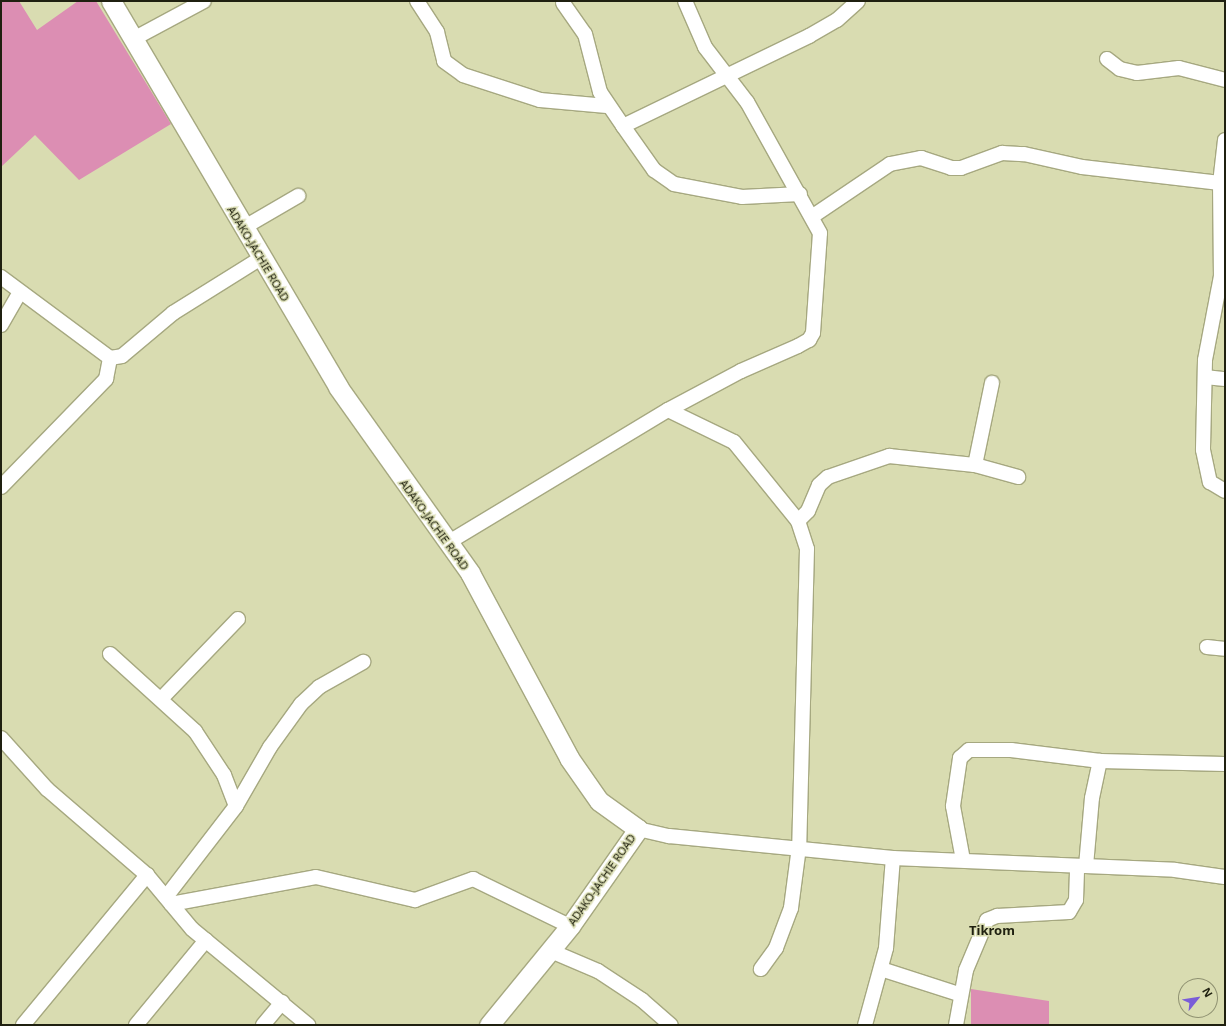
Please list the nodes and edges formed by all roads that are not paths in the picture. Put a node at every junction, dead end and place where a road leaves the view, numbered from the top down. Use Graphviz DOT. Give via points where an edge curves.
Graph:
graph roads {
  1 [pos="111,1"];
  2 [pos="204,1"];
  3 [pos="417,1"];
  4 [pos="685,1"];
  5 [pos="858,1"];
  6 [pos="563,3"];
  7 [pos="135,38"];
  8 [pos="1107,59"];
  9 [pos="726,74"];
  10 [pos="1225,80"];
  11 [pos="607,106"];
  12 [pos="623,126"];
  13 [pos="1225,140"];
  14 [pos="1223,183"];
  15 [pos="800,194"];
  16 [pos="298,196"];
  17 [pos="813,216"];
  18 [pos="243,228"];
  19 [pos="261,258"];
  20 [pos="1223,276"];
  21 [pos="1,277"];
  22 [pos="20,292"];
  23 [pos="1,325"];
  24 [pos="110,358"];
  25 [pos="1205,377"];
  26 [pos="1225,379"];
  27 [pos="992,383"];
  28 [pos="668,410"];
  29 [pos="975,465"];
  30 [pos="1018,477"];
  31 [pos="1,487"];
  32 [pos="1225,491"];
  33 [pos="798,521"];
  34 [pos="449,542"];
  35 [pos="238,619"];
  36 [pos="1207,647"];
  37 [pos="1225,649"];
  38 [pos="110,654"];
  39 [pos="362,662"];
  40 [pos="161,699"];
  41 [pos="1,738"];
  42 [pos="1100,761"];
  43 [pos="1225,764"];
  44 [pos="236,806"];
  45 [pos="638,829"];
  46 [pos="799,847"];
  47 [pos="894,858"];
  48 [pos="963,860"];
  49 [pos="1081,867"];
  50 [pos="147,876"];
  51 [pos="1225,877"];
  52 [pos="168,901"];
  53 [pos="570,926"];
  54 [pos="206,940"];
  55 [pos="551,951"];
  56 [pos="761,969"];
  57 [pos="882,969"];
  58 [pos="959,994"];
  59 [pos="282,1002"];
  60 [pos="23,1025"];
  61 [pos="136,1025"];
  62 [pos="263,1025"];
  63 [pos="308,1025"];
  64 [pos="489,1025"];
  65 [pos="671,1025"];
  66 [pos="865,1025"];
  67 [pos="956,1025"];
  1 -- 7 [label="street, ADAKO-JACHIE ROAD"];
  2 -- 7 [label="street"];
  3 -- 11 [label="street" via="438,32 444,61 463,75 540,100"];
  4 -- 9 [label="street" via="705,46"];
  5 -- 9 [label="street" via="837,20 809,36"];
  6 -- 11 [label="street" via="585,34"];
  7 -- 18 [label="street, ADAKO-JACHIE ROAD"];
  8 -- 10 [label="street" via="1120,69 1137,73 1179,68"];
  9 -- 12 [label="street"];
  9 -- 15 [label="street" via="747,102"];
  11 -- 12 [label="street"];
  12 -- 15 [label="street" via="654,170 674,184 742,197"];
  13 -- 14 [label="street"];
  14 -- 17 [label="street" via="1082,167 1024,154 1002,153 951,168 921,158 890,164 871,174"];
  14 -- 20 [label="street"];
  15 -- 17 [label="street"];
  16 -- 18 [label="street"];
  17 -- 28 [label="street" via="821,242 818,301 809,340 741,370"];
  18 -- 19 [label="street, ADAKO-JACHIE ROAD"];
  19 -- 24 [label="street" via="173,313 122,356"];
  19 -- 34 [label="street, ADAKO-JACHIE ROAD" via="338,387 404,484"];
  20 -- 25 [label="street" via="1204,360"];
  21 -- 22 [label="street"];
  22 -- 23 [label="street"];
  22 -- 24 [label="street"];
  24 -- 31 [label="street" via="106,379"];
  25 -- 26 [label="street"];
  25 -- 32 [label="street" via="1206,469 1210,482"];
  27 -- 29 [label="street"];
  28 -- 33 [label="street" via="734,442"];
  28 -- 34 [label="street"];
  29 -- 30 [label="street"];
  29 -- 33 [label="street" via="889,456 841,470 819,485 808,511"];
  33 -- 46 [label="street" via="807,549"];
  34 -- 45 [label="street, ADAKO-JACHIE ROAD" via="568,758 599,801"];
  35 -- 40 [label="street"];
  36 -- 37 [label="street"];
  38 -- 40 [label="street"];
  39 -- 44 [label="street" via="319,687 301,704 270,747"];
  40 -- 44 [label="street" via="209,749"];
  41 -- 50 [label="street" via="47,789"];
  42 -- 43 [label="street"];
  42 -- 48 [label="street" via="1011,750 969,750 960,758 953,806"];
  42 -- 49 [label="street"];
  44 -- 52 [label="street"];
  45 -- 46 [label="street" via="669,836"];
  45 -- 53 [label="street, ADAKO-JACHIE ROAD"];
  46 -- 47 [label="street"];
  46 -- 56 [label="street" via="791,908 776,948"];
  47 -- 48 [label="street"];
  47 -- 57 [label="street"];
  48 -- 49 [label="street"];
  49 -- 51 [label="street" via="1174,870"];
  49 -- 58 [label="street" via="1076,900 1069,912 997,916 986,920"];
  50 -- 52 [label="street"];
  50 -- 60 [label="street"];
  52 -- 53 [label="street" via="316,878 415,900 472,880"];
  52 -- 54 [label="street"];
  53 -- 55 [label="street, ADAKO-JACHIE ROAD"];
  54 -- 59 [label="street"];
  54 -- 61 [label="street"];
  55 -- 64 [label="street, ADAKO-JACHIE ROAD"];
  55 -- 65 [label="street" via="598,971 642,1000"];
  57 -- 58 [label="street"];
  57 -- 66 [label="street"];
  58 -- 67 [label="street"];
  59 -- 62 [label="street"];
  59 -- 63 [label="street"];
}
